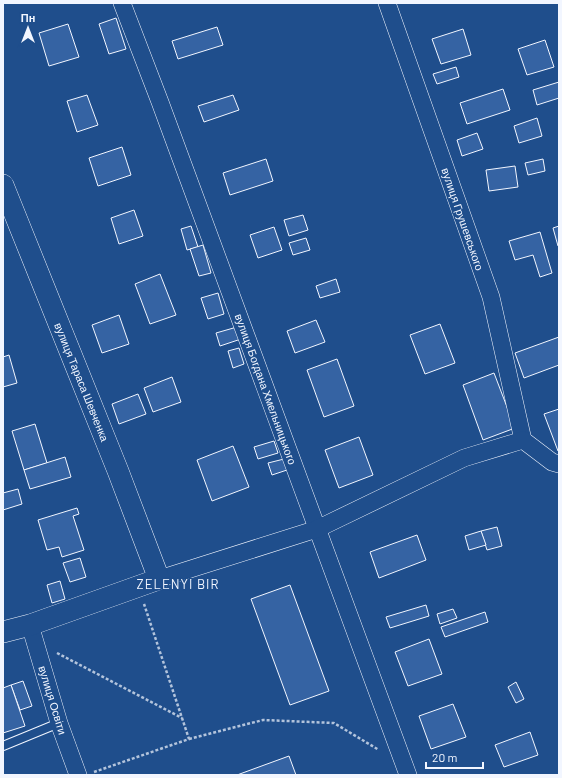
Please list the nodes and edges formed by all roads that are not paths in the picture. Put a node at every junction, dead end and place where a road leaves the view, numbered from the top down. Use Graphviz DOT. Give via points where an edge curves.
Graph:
graph roads {
  1 [pos="122,3"];
  2 [pos="387,3"];
  3 [pos="3,184"];
  4 [pos="523,440"];
  5 [pos="559,464"];
  6 [pos="317,529"];
  7 [pos="159,579"];
  8 [pos="3,632"];
  9 [pos="33,634"];
  10 [pos="59,723"];
  11 [pos="3,746"];
  12 [pos="86,774"];
  13 [pos="408,775"];
  1 -- 6 [label="street, вулиця Богдана Хмельницького"];
  2 -- 4 [label="street, вулиця Грушевського" via="491,297"];
  3 -- 7 [label="street, вулиця Тараса Шевченка"];
  4 -- 5 [label="street" via="552,462"];
  4 -- 6 [label="street" via="464,458"];
  6 -- 7 [label="street"];
  6 -- 13 [label="street, вулиця Богдана Хмельницького"];
  7 -- 9 [label="street"];
  8 -- 9 [label="street"];
  9 -- 10 [label="street, вулиця Освіти"];
  10 -- 11 [label="lane"];
  10 -- 12 [label="street, вулиця Освіти"];
}
